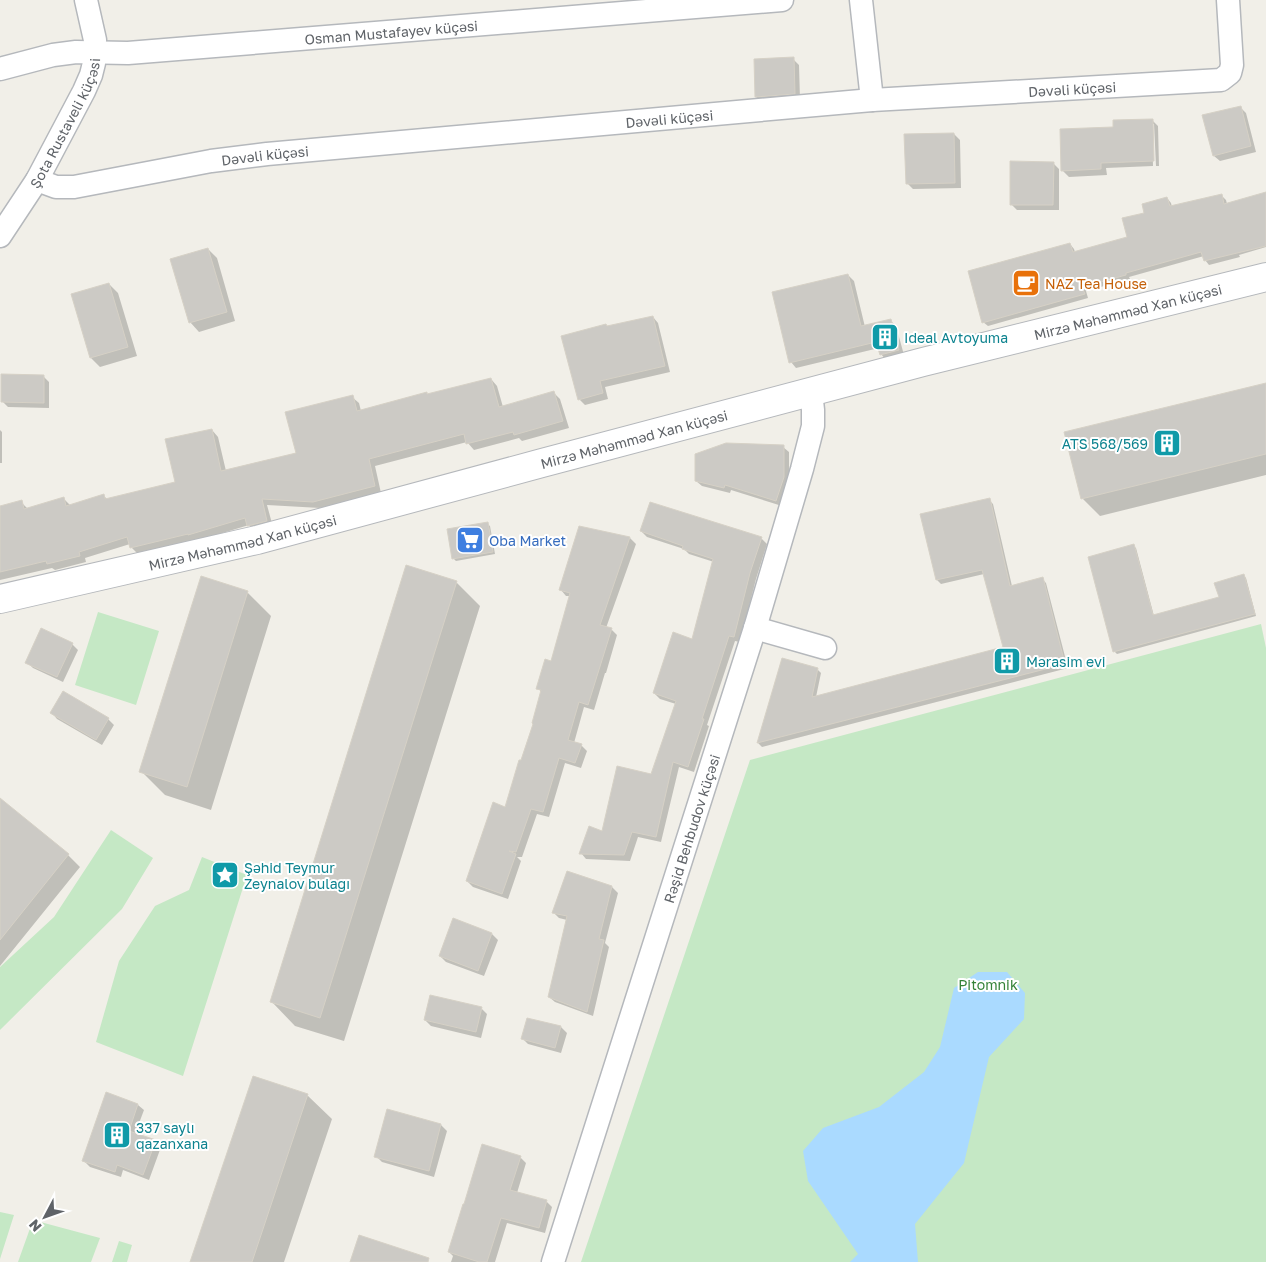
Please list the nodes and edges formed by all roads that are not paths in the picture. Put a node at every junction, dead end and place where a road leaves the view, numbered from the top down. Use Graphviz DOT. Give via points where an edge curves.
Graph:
graph roads {
  1 [pos="86,0"];
  2 [pos="782,0"];
  3 [pos="861,0"];
  4 [pos="1228,0"];
  5 [pos="94,52"];
  6 [pos="0,69"];
  7 [pos="872,100"];
  8 [pos="37,180"];
  9 [pos="0,236"];
  10 [pos="1266,277"];
  11 [pos="811,392"];
  12 [pos="0,599"];
  13 [pos="755,628"];
  14 [pos="825,648"];
  15 [pos="554,1262"];
  1 -- 5 [label="street, Şota Rustaveli küçəsi" via="93,27"];
  2 -- 5 [label="street, Osman Mustafayev küçəsi" via="128,53"];
  3 -- 7 [label="street"];
  4 -- 7 [label="street, Dəvəli küçəsi" via="1232,65 1230,73 1221,80"];
  5 -- 6 [label="street, Osman Mustafayev küçəsi" via="58,54"];
  5 -- 8 [label="street, Şota Rustaveli küçəsi" via="91,75 84,91"];
  7 -- 8 [label="street, Dəvəli küçəsi" via="267,154 211,161 74,187 56,187"];
  8 -- 9 [label="street, Şota Rustaveli küçəsi"];
  10 -- 11 [label="street, Mirzə Məhəmməd Xan küçəsi"];
  11 -- 12 [label="street, Mirzə Məhəmməd Xan küçəsi" via="257,540"];
  11 -- 13 [label="street, Rəşid Behbudov küçəsi" via="813,426"];
  13 -- 14 [label="street"];
  13 -- 15 [label="street, Rəşid Behbudov küçəsi"];
}
